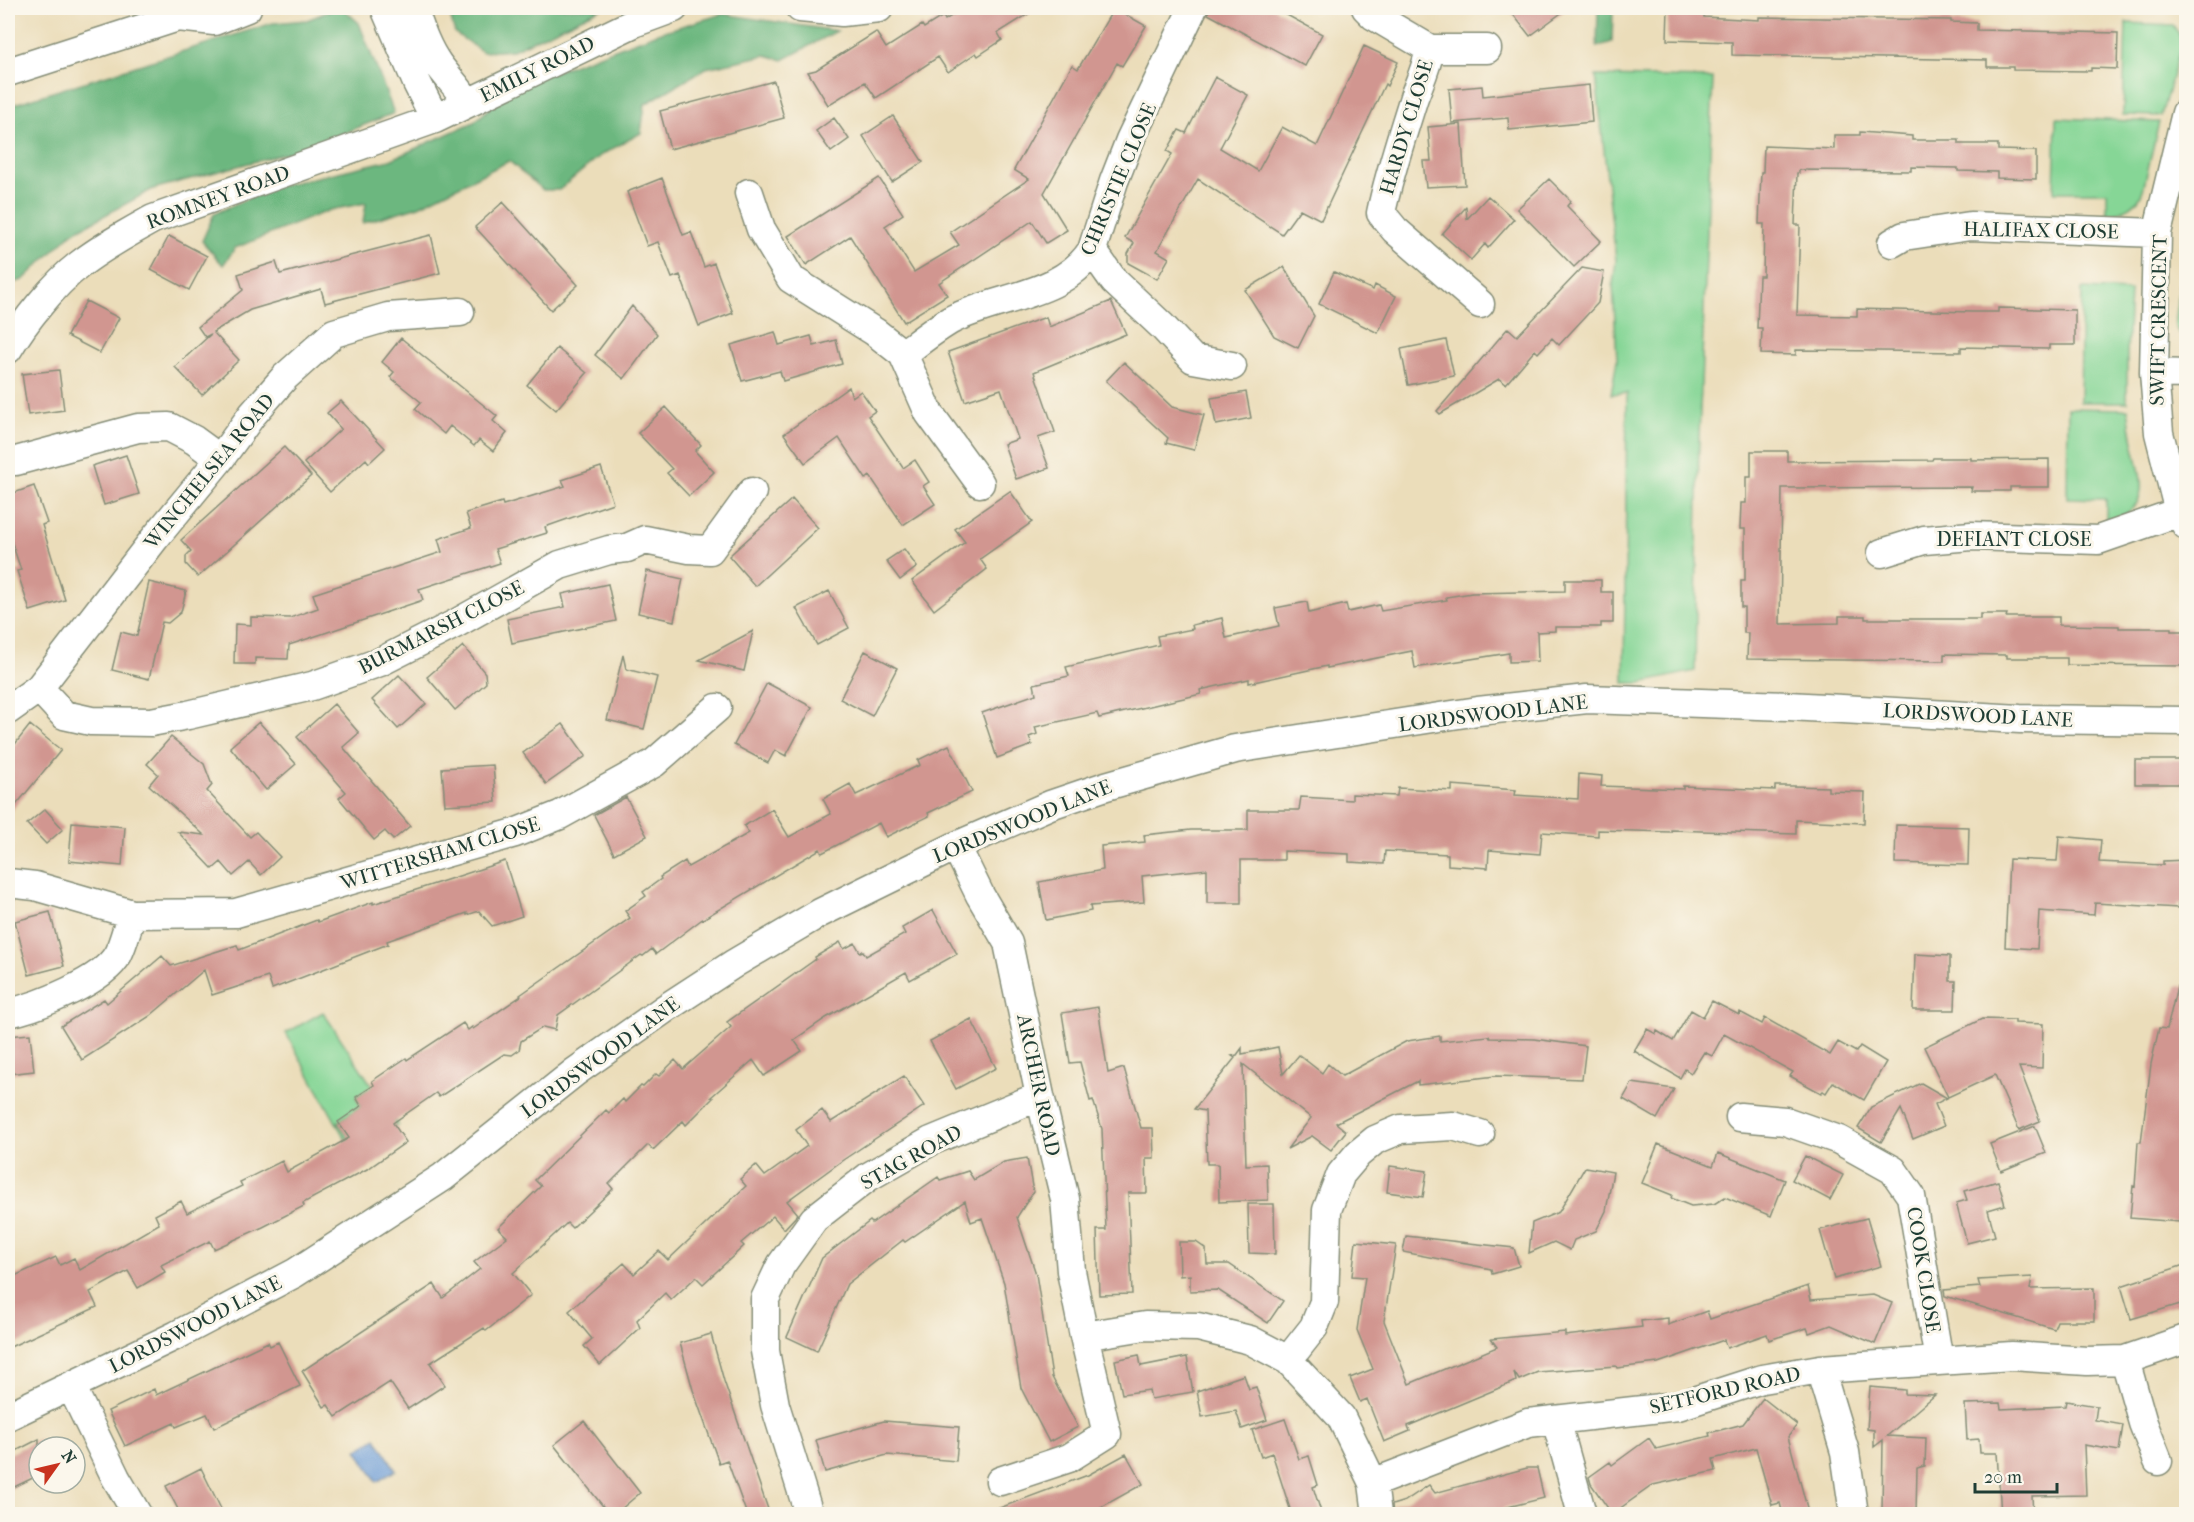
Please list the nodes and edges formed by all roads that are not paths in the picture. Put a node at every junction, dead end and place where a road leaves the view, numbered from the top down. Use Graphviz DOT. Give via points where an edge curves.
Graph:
graph roads {
  1 [pos="247,8"];
  2 [pos="385,8"];
  3 [pos="413,8"];
  4 [pos="674,8"];
  5 [pos="800,8"];
  6 [pos="879,8"];
  7 [pos="1193,8"];
  8 [pos="1366,8"];
  9 [pos="183,13"];
  10 [pos="1430,49"];
  11 [pos="1486,49"];
  12 [pos="8,72"];
  13 [pos="466,102"];
  14 [pos="2187,113"];
  15 [pos="435,118"];
  16 [pos="749,193"];
  17 [pos="2157,233"];
  18 [pos="1892,243"];
  19 [pos="1092,250"];
  20 [pos="1480,304"];
  21 [pos="460,312"];
  22 [pos="8,349"];
  23 [pos="903,354"];
  24 [pos="1232,366"];
  25 [pos="2154,374"];
  26 [pos="2187,374"];
  27 [pos="220,459"];
  28 [pos="8,461"];
  29 [pos="980,483"];
  30 [pos="752,492"];
  31 [pos="2183,518"];
  32 [pos="1882,553"];
  33 [pos="39,688"];
  34 [pos="717,708"];
  35 [pos="8,710"];
  36 [pos="2187,721"];
  37 [pos="956,846"];
  38 [pos="8,883"];
  39 [pos="132,914"];
  40 [pos="8,1013"];
  41 [pos="1040,1096"];
  42 [pos="1740,1117"];
  43 [pos="1480,1134"];
  44 [pos="1084,1336"];
  45 [pos="2187,1339"];
  46 [pos="1288,1360"];
  47 [pos="1939,1360"];
  48 [pos="2125,1360"];
  49 [pos="1820,1369"];
  50 [pos="71,1386"];
  51 [pos="8,1416"];
  52 [pos="1556,1420"];
  53 [pos="2158,1461"];
  54 [pos="1000,1481"];
  55 [pos="1373,1483"];
  56 [pos="137,1515"];
  57 [pos="809,1515"];
  58 [pos="1377,1515"];
  59 [pos="1582,1515"];
  60 [pos="1854,1515"];
  1 -- 9 [label="street" via="214,21"];
  2 -- 15 [label="street"];
  3 -- 13 [label="street" via="431,52"];
  4 -- 13 [label="street, EMILY ROAD"];
  5 -- 6 [label="street" via="842,12"];
  7 -- 19 [label="street, CHRISTIE CLOSE" via="1130,140"];
  8 -- 10 [label="street"];
  9 -- 12 [label="street"];
  10 -- 11 [label="street"];
  10 -- 20 [label="street, HARDY CLOSE" via="1381,213 1395,230"];
  13 -- 15 [label="street, EMILY ROAD"];
  14 -- 17 [label="street, SWIFT CRESCENT"];
  15 -- 22 [label="street, ROMNEY ROAD" via="153,219 77,266 22,325"];
  16 -- 23 [label="street" via="761,230 791,279"];
  17 -- 18 [label="street, HALIFAX CLOSE" via="1970,226 1904,236"];
  17 -- 25 [label="street, SWIFT CRESCENT"];
  19 -- 23 [label="street, CHRISTIE CLOSE" via="1064,279 951,320"];
  19 -- 24 [label="street" via="1114,281 1193,359"];
  21 -- 27 [label="street, WINCHELSEA ROAD" via="388,317 334,333 285,377"];
  23 -- 29 [label="street" via="929,413"];
  25 -- 26 [label="street"];
  25 -- 31 [label="street, SWIFT CRESCENT" via="2158,433"];
  27 -- 28 [label="street" via="169,427 138,428"];
  27 -- 33 [label="street, WINCHELSEA ROAD"];
  30 -- 33 [label="street, BURMARSH CLOSE" via="710,550 645,540 560,565 380,662 312,686 151,722 91,721 64,715"];
  31 -- 32 [label="street, DEFIANT CLOSE" via="2097,540 1971,536 1924,540"];
  33 -- 35 [label="street, WINCHELSEA ROAD"];
  34 -- 39 [label="street, WITTERSHAM CLOSE" via="654,763 560,815 515,833 237,913"];
  36 -- 37 [label="street, LORDSWOOD LANE" via="2020,719 1587,699 1478,711 1235,749 1095,789"];
  37 -- 41 [label="street, ARCHER ROAD" via="1008,943"];
  37 -- 50 [label="street, LORDSWOOD LANE" via="826,909 701,984 575,1072 443,1177 295,1272"];
  38 -- 39 [label="street, WITTERSHAM CLOSE" via="35,886"];
  39 -- 40 [label="street" via="117,955 107,968 47,1001"];
  41 -- 44 [label="street, ARCHER ROAD" via="1065,1199 1071,1271"];
  41 -- 57 [label="street, STAG ROAD" via="931,1141 868,1177 814,1219 782,1265 765,1299 765,1351 775,1405"];
  42 -- 47 [label="street, COOK CLOSE" via="1785,1121 1839,1140 1893,1170 1911,1196"];
  43 -- 46 [label="street" via="1453,1126 1401,1129 1375,1140 1341,1174 1327,1210 1324,1302 1314,1327"];
  44 -- 46 [label="street" via="1145,1326 1198,1327 1250,1340"];
  44 -- 54 [label="street, ARCHER ROAD" via="1107,1434 1069,1458"];
  45 -- 48 [label="street, SETFORD ROAD"];
  46 -- 55 [label="street" via="1341,1417"];
  47 -- 48 [label="street, SETFORD ROAD" via="2012,1356"];
  47 -- 49 [label="street, SETFORD ROAD"];
  48 -- 53 [label="street"];
  49 -- 52 [label="street, SETFORD ROAD" via="1762,1379 1678,1406"];
  49 -- 60 [label="street" via="1845,1452"];
  50 -- 51 [label="street, LORDSWOOD LANE"];
  50 -- 56 [label="street"];
  52 -- 55 [label="street, SETFORD ROAD" via="1528,1423"];
  52 -- 59 [label="street"];
  55 -- 58 [label="street"];
}
